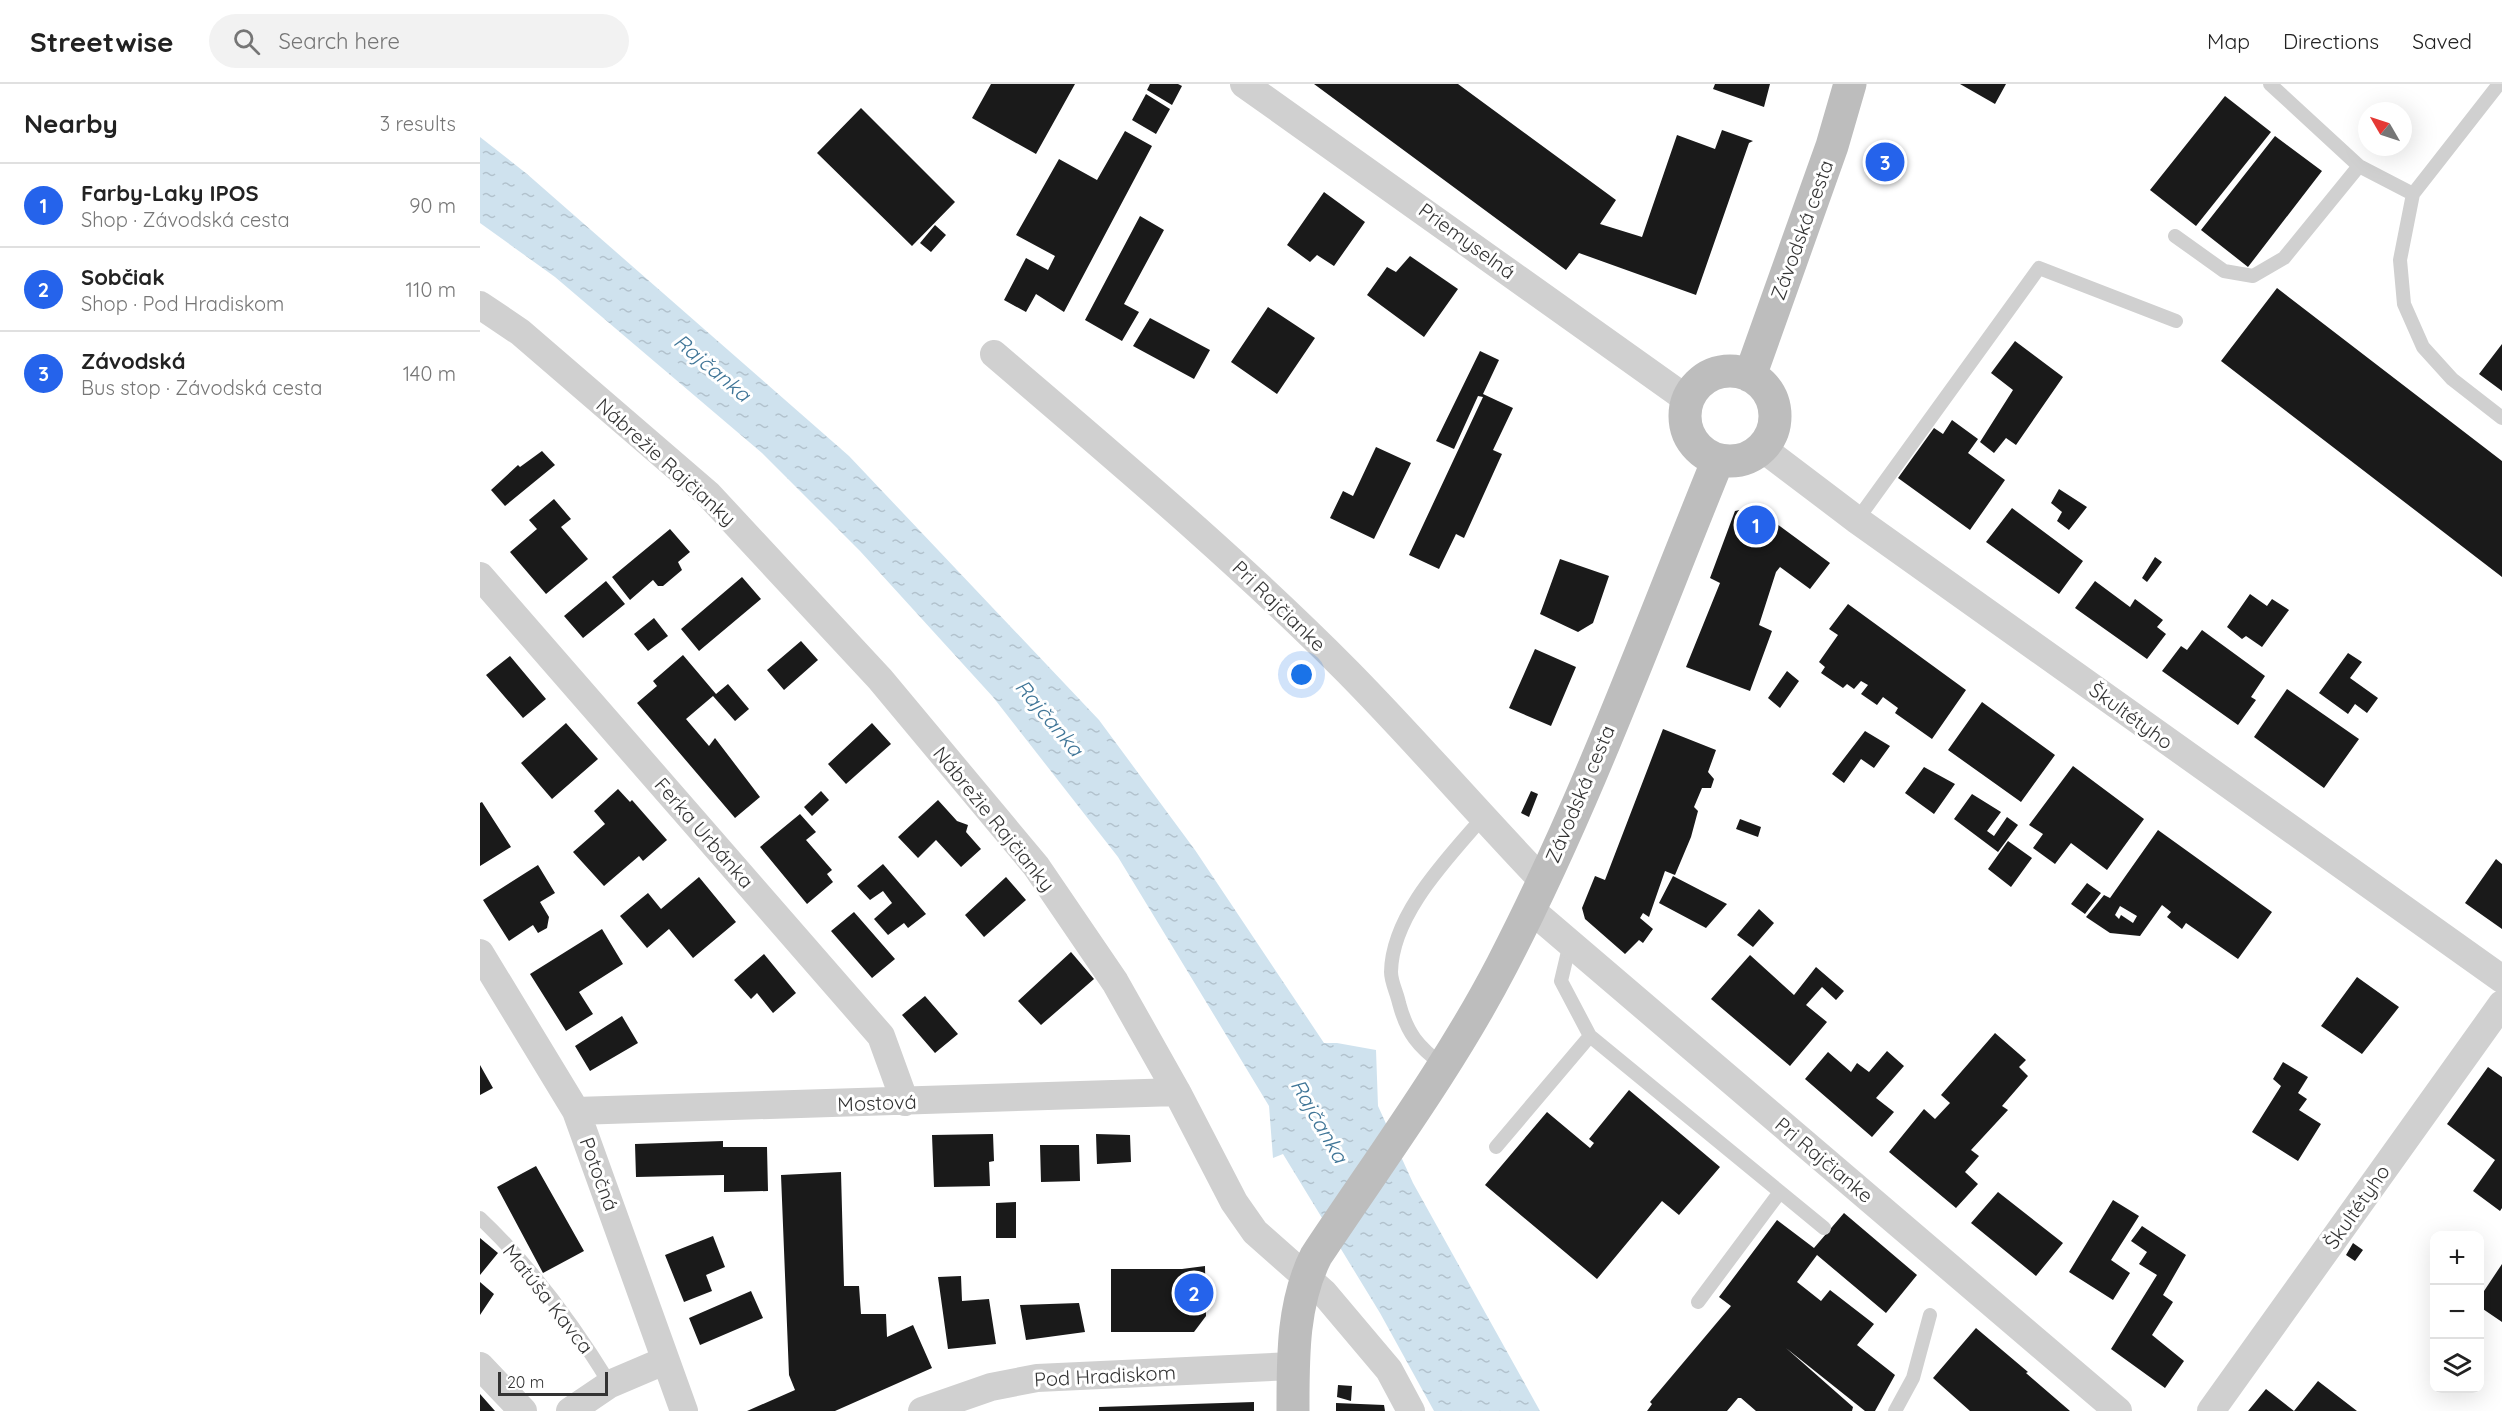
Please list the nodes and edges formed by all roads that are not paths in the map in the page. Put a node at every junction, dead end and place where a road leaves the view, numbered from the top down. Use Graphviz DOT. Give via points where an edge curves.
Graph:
graph roads {
  1 [pos="1244,84"];
  2 [pos="1850,84"];
  3 [pos="2270,84"];
  4 [pos="2499,84"];
  5 [pos="2359,166"];
  6 [pos="2413,194"];
  7 [pos="2175,236"];
  8 [pos="480,306"];
  9 [pos="2176,321"];
  10 [pos="994,354"];
  11 [pos="1749,376"];
  12 [pos="1688,400"];
  13 [pos="2502,418"];
  14 [pos="1762,448"];
  15 [pos="1718,460"];
  16 [pos="1857,520"];
  17 [pos="480,576"];
  18 [pos="1484,816"];
  19 [pos="1537,895"];
  20 [pos="1570,943"];
  21 [pos="480,953"];
  22 [pos="2502,980"];
  23 [pos="2502,1004"];
  24 [pos="1590,1036"];
  25 [pos="1443,1065"];
  26 [pos="1177,1092"];
  27 [pos="905,1102"];
  28 [pos="576,1111"];
  29 [pos="1496,1147"];
  30 [pos="1780,1192"];
  31 [pos="480,1218"];
  32 [pos="1824,1228"];
  33 [pos="1311,1266"];
  34 [pos="1698,1302"];
  35 [pos="1930,1315"];
  36 [pos="664,1361"];
  37 [pos="480,1366"];
  38 [pos="1293,1366"];
  39 [pos="610,1384"];
  40 [pos="523,1411"];
  41 [pos="570,1411"];
  42 [pos="684,1411"];
  43 [pos="922,1411"];
  44 [pos="1293,1411"];
  45 [pos="1411,1411"];
  46 [pos="1895,1411"];
  47 [pos="2118,1411"];
  48 [pos="2211,1411"];
  1 -- 12 [label="street, Priemyselná"];
  2 -- 11 [label="street, Závodská cesta" via="1832,146"];
  3 -- 5 [label="lane"];
  4 -- 6 [label="lane"];
  5 -- 6 [label="lane"];
  5 -- 7 [label="lane" via="2284,258 2253,276 2224,271"];
  6 -- 13 [label="lane" via="2400,260 2404,304 2423,347 2452,380"];
  8 -- 26 [label="street, Nábrežie Rajčianky" via="520,332 708,494 879,678 1036,866 1115,982"];
  9 -- 16 [label="lane" via="2039,268"];
  10 -- 18 [label="street, Pri Rajčianke" via="1196,528 1347,671"];
  11 -- 12 [label="street" via="1732,371 1714,374 1698,384"];
  11 -- 14 [label="street" via="1766,389 1775,408 1775,423"];
  12 -- 15 [label="street" via="1686,424 1690,437 1697,447"];
  14 -- 15 [label="street" via="1749,457"];
  14 -- 16 [label="street, Škultétyho"];
  15 -- 19 [label="street, Závodská cesta"];
  16 -- 22 [label="street, Škultétyho"];
  17 -- 27 [label="street, Ferka Urbánka" via="881,1036"];
  18 -- 19 [label="street, Pri Rajčianke"];
  18 -- 25 [label="lane" via="1439,868 1398,930 1391,973 1404,1022 1421,1050"];
  19 -- 20 [label="street, Pri Rajčianke"];
  19 -- 25 [label="street, Závodská cesta"];
  20 -- 24 [label="lane" via="1561,981"];
  20 -- 47 [label="street, Pri Rajčianke"];
  21 -- 28 [label="street, Potočná"];
  23 -- 48 [label="street, Škultétyho"];
  24 -- 29 [label="lane"];
  24 -- 30 [label="lane"];
  25 -- 33 [label="street, Závodská cesta"];
  26 -- 27 [label="street, Mostová"];
  26 -- 33 [label="street, Nábrežie Rajčianky" via="1234,1202 1255,1232"];
  27 -- 28 [label="street, Mostová"];
  28 -- 36 [label="street, Potočná"];
  30 -- 32 [label="lane"];
  30 -- 34 [label="lane"];
  31 -- 39 [label="lane, Matúša Kavca" via="508,1244"];
  33 -- 38 [label="street" via="1301,1295"];
  33 -- 45 [label="street, Nábrežie Rajčianky" via="1389,1370"];
  35 -- 46 [label="lane" via="1913,1378"];
  36 -- 39 [label="street"];
  36 -- 42 [label="street, Potočná"];
  37 -- 40 [label="street"];
  38 -- 43 [label="street, Pod Hradiskom" via="1037,1378 991,1387"];
  38 -- 44 [label="street"];
  39 -- 41 [label="street"];
}
